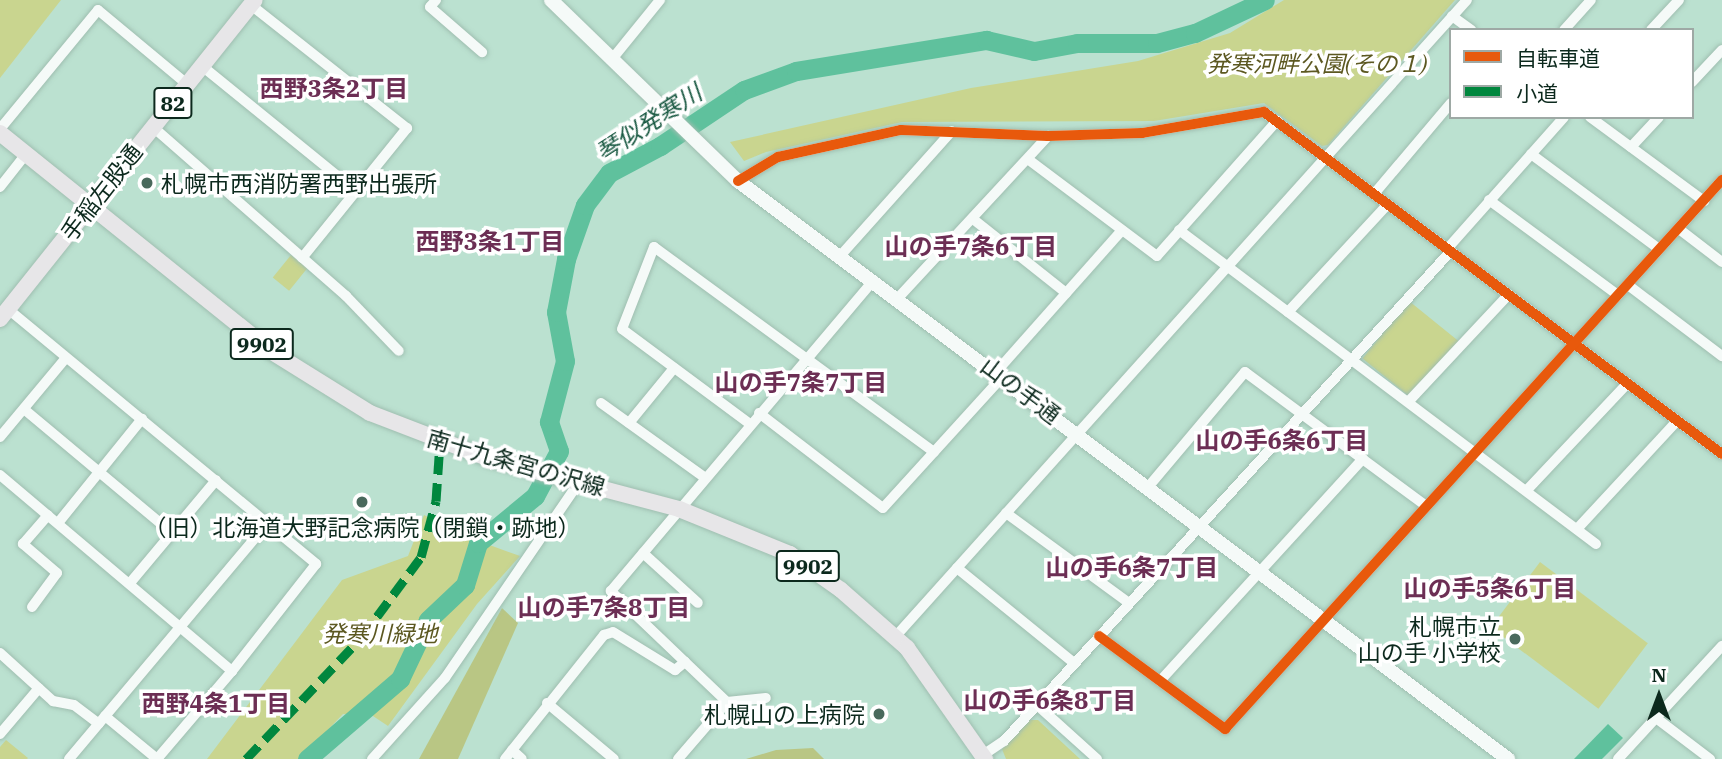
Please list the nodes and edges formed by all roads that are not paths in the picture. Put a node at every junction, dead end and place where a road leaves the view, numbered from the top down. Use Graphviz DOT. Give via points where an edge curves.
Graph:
graph roads {
  1 [pos="436,0"];
  2 [pos="551,0"];
  3 [pos="660,0"];
  4 [pos="1467,0"];
  5 [pos="1591,0"];
  6 [pos="1679,0"];
  7 [pos="253,2"];
  8 [pos="1452,16"];
  9 [pos="1468,28"];
  10 [pos="1566,28"];
  11 [pos="1653,28"];
  12 [pos="1722,50"];
  13 [pos="482,52"];
  14 [pos="613,58"];
  15 [pos="202,66"];
  16 [pos="1694,80"];
  17 [pos="188,85"];
  18 [pos="1449,105"];
  19 [pos="1562,119"];
  20 [pos="1593,119"];
  21 [pos="1657,119"];
  22 [pos="1277,121"];
  23 [pos="153,127"];
  24 [pos="0,131"];
  25 [pos="952,131"];
  26 [pos="1048,136"];
  27 [pos="1631,147"];
  28 [pos="26,154"];
  29 [pos="1531,154"];
  30 [pos="1326,158"];
  31 [pos="1029,160"];
  32 [pos="1722,180"];
  33 [pos="738,181"];
  34 [pos="0,187"];
  35 [pos="356,191"];
  36 [pos="1374,194"];
  37 [pos="1489,200"];
  38 [pos="1703,201"];
  39 [pos="1388,204"];
  40 [pos="91,206"];
  41 [pos="973,219"];
  42 [pos="1679,229"];
  43 [pos="1122,230"];
  44 [pos="1179,230"];
  45 [pos="1659,249"];
  46 [pos="1449,250"];
  47 [pos="841,255"];
  48 [pos="302,258"];
  49 [pos="1722,261"];
  50 [pos="1226,266"];
  51 [pos="874,280"];
  52 [pos="1628,285"];
  53 [pos="1066,293"];
  54 [pos="1508,294"];
  55 [pos="1618,295"];
  56 [pos="898,298"];
  57 [pos="1288,312"];
  58 [pos="4,314"];
  59 [pos="1576,345"];
  60 [pos="399,351"];
  61 [pos="1722,356"];
  62 [pos="807,358"];
  63 [pos="65,359"];
  64 [pos="1351,360"];
  65 [pos="674,368"];
  66 [pos="1000,374"];
  67 [pos="1628,383"];
  68 [pos="1409,401"];
  69 [pos="601,403"];
  70 [pos="25,410"];
  71 [pos="1299,412"];
  72 [pos="759,413"];
  73 [pos="142,419"];
  74 [pos="1677,421"];
  75 [pos="629,423"];
  76 [pos="750,424"];
  77 [pos="1078,433"];
  78 [pos="0,437"];
  79 [pos="1476,450"];
  80 [pos="934,452"];
  81 [pos="1722,454"];
  82 [pos="1363,459"];
  83 [pos="98,473"];
  84 [pos="0,475"];
  85 [pos="704,477"];
  86 [pos="216,480"];
  87 [pos="579,482"];
  88 [pos="1149,486"];
  89 [pos="1527,489"];
  90 [pos="1426,506"];
  91 [pos="679,509"];
  92 [pos="1006,513"];
  93 [pos="48,515"];
  94 [pos="58,523"];
  95 [pos="268,523"];
  96 [pos="1198,529"];
  97 [pos="1577,529"];
  98 [pos="172,533"];
  99 [pos="1596,544"];
  100 [pos="643,553"];
  101 [pos="957,568"];
  102 [pos="1260,576"];
  103 [pos="130,583"];
  104 [pos="698,603"];
  105 [pos="1129,603"];
  106 [pos="32,607"];
  107 [pos="1322,622"];
  108 [pos="181,626"];
  109 [pos="1098,636"];
  110 [pos="895,637"];
  111 [pos="1722,646"];
  112 [pos="0,653"];
  113 [pos="685,662"];
  114 [pos="1074,663"];
  115 [pos="232,671"];
  116 [pos="1160,681"];
  117 [pos="39,688"];
  118 [pos="766,698"];
  119 [pos="727,702"];
  120 [pos="547,703"];
  121 [pos="1036,704"];
  122 [pos="1656,718"];
  123 [pos="102,720"];
  124 [pos="0,734"];
  125 [pos="508,755"];
  126 [pos="984,757"];
  127 [pos="69,759"];
  128 [pos="157,759"];
  129 [pos="372,759"];
  130 [pos="523,759"];
  131 [pos="614,759"];
  132 [pos="678,759"];
  133 [pos="1097,759"];
  134 [pos="1508,759"];
  135 [pos="1618,759"];
  136 [pos="1710,759"];
  1 -- 13 [label="street" via="430,7"];
  2 -- 14 [label="main road, 山の手通"];
  3 -- 14 [label="street"];
  4 -- 8 [label="street"];
  5 -- 10 [label="street"];
  6 -- 11 [label="street"];
  7 -- 15 [label="main road, 手稲左股通 / 82"];
  7 -- 35 [label="street" via="407,128"];
  8 -- 9 [label="street"];
  8 -- 30 [label="street"];
  12 -- 16 [label="street"];
  14 -- 33 [label="main road, 山の手通"];
  15 -- 17 [label="main road, 手稲左股通 / 82"];
  15 -- 35 [label="street"];
  17 -- 23 [label="main road, 手稲左股通 / 82"];
  17 -- 24 [label="street" via="98,10"];
  18 -- 36 [label="street"];
  19 -- 29 [label="street"];
  20 -- 27 [label="street"];
  21 -- 27 [label="street"];
  22 -- 26 [label="street" via="1264,112 1162,131"];
  22 -- 30 [label="street"];
  22 -- 44 [label="street"];
  23 -- 40 [label="main road, 手稲左股通 / 82"];
  23 -- 48 [label="street"];
  24 -- 28 [label="main road, 南十九条宮の沢線 / 9902"];
  25 -- 26 [label="street"];
  25 -- 33 [label="street" via="901,130 778,156"];
  25 -- 47 [label="street"];
  26 -- 31 [label="street"];
  27 -- 38 [label="street"];
  28 -- 34 [label="street"];
  28 -- 40 [label="main road, 南十九条宮の沢線 / 9902"];
  29 -- 37 [label="street"];
  29 -- 45 [label="street"];
  30 -- 36 [label="street"];
  30 -- 50 [label="street"];
  31 -- 41 [label="street"];
  31 -- 43 [label="street"];
  32 -- 38 [label="street"];
  33 -- 47 [label="main road, 山の手通"];
  35 -- 48 [label="street"];
  36 -- 39 [label="street"];
  37 -- 46 [label="street"];
  37 -- 55 [label="street"];
  38 -- 42 [label="street"];
  39 -- 46 [label="street"];
  39 -- 57 [label="street"];
  40 -- 58 [label="main road, 手稲左股通 / 82"];
  40 -- 87 [label="main road, 南十九条宮の沢線 / 9902" via="272,352 370,413 454,447"];
  41 -- 53 [label="street"];
  41 -- 56 [label="street"];
  42 -- 45 [label="street"];
  42 -- 49 [label="street"];
  43 -- 44 [label="street" via="1157,256"];
  43 -- 53 [label="street"];
  44 -- 50 [label="street"];
  45 -- 52 [label="street"];
  46 -- 54 [label="street"];
  46 -- 64 [label="street"];
  47 -- 51 [label="main road, 山の手通"];
  48 -- 60 [label="street"];
  50 -- 57 [label="street"];
  50 -- 77 [label="street"];
  51 -- 56 [label="main road, 山の手通"];
  51 -- 62 [label="street"];
  52 -- 55 [label="street"];
  52 -- 61 [label="street"];
  53 -- 66 [label="street"];
  54 -- 59 [label="street"];
  54 -- 68 [label="street"];
  55 -- 59 [label="street"];
  56 -- 66 [label="main road, 山の手通"];
  57 -- 64 [label="street"];
  58 -- 63 [label="street"];
  59 -- 67 [label="street"];
  59 -- 79 [label="street"];
  62 -- 65 [label="street" via="654,247 622,329"];
  62 -- 72 [label="street"];
  62 -- 80 [label="street"];
  63 -- 70 [label="street"];
  63 -- 73 [label="street"];
  64 -- 68 [label="street"];
  64 -- 71 [label="street"];
  65 -- 75 [label="street"];
  65 -- 76 [label="street"];
  66 -- 77 [label="main road, 山の手通"];
  66 -- 80 [label="street"];
  67 -- 74 [label="street"];
  67 -- 89 [label="street"];
  68 -- 79 [label="street"];
  69 -- 75 [label="street"];
  70 -- 78 [label="street"];
  70 -- 83 [label="street"];
  71 -- 82 [label="street"];
  71 -- 88 [label="street" via="1245,372"];
  71 -- 96 [label="street"];
  72 -- 76 [label="street"];
  72 -- 80 [label="street" via="883,508"];
  73 -- 83 [label="street"];
  73 -- 86 [label="street"];
  74 -- 81 [label="street"];
  74 -- 97 [label="street"];
  75 -- 85 [label="street"];
  76 -- 85 [label="street"];
  77 -- 88 [label="main road, 山の手通"];
  77 -- 92 [label="street"];
  79 -- 89 [label="street"];
  79 -- 90 [label="street"];
  82 -- 90 [label="street"];
  82 -- 102 [label="street"];
  83 -- 94 [label="street"];
  83 -- 98 [label="street"];
  84 -- 93 [label="street"];
  85 -- 91 [label="street"];
  86 -- 95 [label="street"];
  86 -- 98 [label="street"];
  87 -- 91 [label="main road, 南十九条宮の沢線 / 9902"];
  87 -- 129 [label="street" via="445,678"];
  88 -- 96 [label="main road, 山の手通"];
  89 -- 97 [label="street"];
  90 -- 107 [label="street"];
  91 -- 100 [label="street"];
  91 -- 110 [label="main road, 南十九条宮の沢線 / 9902" via="790,554"];
  92 -- 101 [label="street"];
  92 -- 105 [label="street"];
  93 -- 94 [label="street"];
  93 -- 106 [label="street" via="23,544 57,573"];
  94 -- 103 [label="street"];
  95 -- 108 [label="street"];
  95 -- 115 [label="street" via="316,564"];
  96 -- 102 [label="main road, 山の手通"];
  96 -- 105 [label="street"];
  97 -- 99 [label="street"];
  98 -- 103 [label="street"];
  100 -- 104 [label="street"];
  100 -- 113 [label="street" via="611,591"];
  101 -- 110 [label="street"];
  101 -- 114 [label="street"];
  102 -- 107 [label="main road, 山の手通"];
  102 -- 116 [label="street"];
  103 -- 108 [label="street"];
  105 -- 109 [label="street"];
  107 -- 116 [label="street" via="1225,729"];
  107 -- 134 [label="main road, 山の手通"];
  108 -- 115 [label="street"];
  108 -- 123 [label="street"];
  109 -- 114 [label="street"];
  109 -- 116 [label="street"];
  110 -- 126 [label="main road, 南十九条宮の沢線 / 9902" via="917,660"];
  111 -- 122 [label="street"];
  112 -- 117 [label="street"];
  113 -- 119 [label="street"];
  113 -- 120 [label="street" via="675,670 614,632 604,635"];
  114 -- 121 [label="street"];
  115 -- 128 [label="street"];
  117 -- 123 [label="street" via="53,701 74,705"];
  117 -- 124 [label="street"];
  118 -- 119 [label="street"];
  119 -- 132 [label="street"];
  120 -- 125 [label="street"];
  120 -- 131 [label="street"];
  121 -- 126 [label="street"];
  121 -- 133 [label="street"];
  122 -- 135 [label="street"];
  122 -- 136 [label="street"];
  123 -- 127 [label="street"];
  123 -- 128 [label="street"];
  125 -- 130 [label="street"];
}
